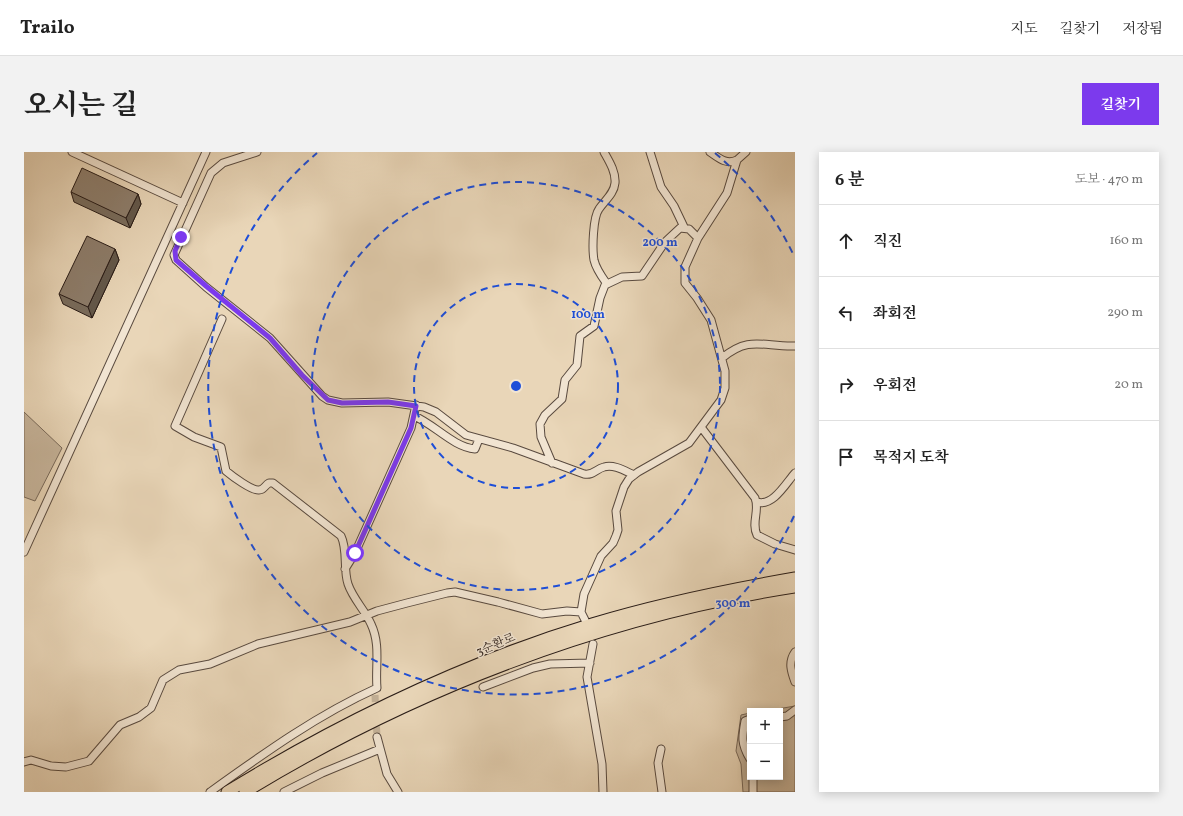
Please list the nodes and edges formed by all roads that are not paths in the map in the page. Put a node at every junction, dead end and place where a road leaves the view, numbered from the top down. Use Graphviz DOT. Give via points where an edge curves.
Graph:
graph roads {
  1 [pos="72,152"];
  2 [pos="206,152"];
  3 [pos="257,152"];
  4 [pos="604,152"];
  5 [pos="650,152"];
  6 [pos="710,152"];
  7 [pos="746,152"];
  8 [pos="737,160"];
  9 [pos="183,202"];
  10 [pos="684,227"];
  11 [pos="698,238"];
  12 [pos="607,284"];
  13 [pos="222,318"];
  14 [pos="795,346"];
  15 [pos="722,358"];
  16 [pos="416,406"];
  17 [pos="414,416"];
  18 [pos="701,427"];
  19 [pos="479,439"];
  20 [pos="552,463"];
  21 [pos="795,472"];
  22 [pos="634,475"];
  23 [pos="757,502"];
  24 [pos="795,550"];
  25 [pos="24,552"];
  26 [pos="345,569"];
  27 [pos="795,578"];
  28 [pos="795,587"];
  29 [pos="581,612"];
  30 [pos="366,617"];
  31 [pos="585,620"];
  32 [pos="593,644"];
  33 [pos="795,652"];
  34 [pos="590,663"];
  35 [pos="795,682"];
  36 [pos="483,687"];
  37 [pos="795,710"];
  38 [pos="783,717"];
  39 [pos="747,720"];
  40 [pos="377,737"];
  41 [pos="380,749"];
  42 [pos="661,749"];
  43 [pos="747,754"];
  44 [pos="24,762"];
  45 [pos="754,780"];
  46 [pos="210,792"];
  47 [pos="227,792"];
  48 [pos="245,792"];
  49 [pos="284,792"];
  50 [pos="398,792"];
  51 [pos="603,792"];
  52 [pos="662,792"];
  53 [pos="753,792"];
  1 -- 9 [label="street"];
  2 -- 9 [label="street"];
  3 -- 16 [label="street" via="223,163 211,173 175,251 176,260 270,338 328,400 342,403 388,402"];
  4 -- 12 [label="street" via="616,181 614,189 596,215 593,250 594,261"];
  5 -- 10 [label="street" via="660,187 674,206"];
  6 -- 8 [label="street" via="725,161"];
  7 -- 8 [label="street"];
  8 -- 11 [label="street" via="728,193"];
  9 -- 25 [label="street"];
  10 -- 11 [label="street"];
  10 -- 12 [label="street" via="675,231 665,242 642,276 622,277"];
  11 -- 15 [label="street" via="685,267 685,283 711,320"];
  12 -- 20 [label="street" via="600,298 594,326 580,336 576,366 565,380 562,400 545,415 540,424 541,438"];
  13 -- 26 [label="street" via="175,426 194,437 221,447 226,471 242,482 257,490 273,483 335,530 343,542"];
  14 -- 15 [label="street" via="754,343 738,347"];
  15 -- 18 [label="street" via="725,388 721,400"];
  16 -- 17 [label="street"];
  16 -- 19 [label="street" via="436,412 466,435"];
  17 -- 19 [label="street" via="473,449"];
  17 -- 26 [label="street" via="358,546"];
  18 -- 22 [label="street" via="682,448"];
  18 -- 23 [label="street"];
  19 -- 20 [label="street" via="513,448"];
  20 -- 22 [label="street" via="588,475 611,466"];
  21 -- 23 [label="street" via="772,499 761,504"];
  22 -- 29 [label="street" via="619,498 616,536 596,566 584,594"];
  23 -- 24 [label="street" via="754,526 757,535"];
  26 -- 30 [label="street" via="351,592"];
  27 -- 47 [label="highway, 3순환로" via="680,600 548,639 370,712"];
  28 -- 48 [label="highway, 3순환로" via="670,612 621,625 536,654 397,710 339,739"];
  29 -- 30 [label="street" via="542,614 469,595 447,592 377,611"];
  29 -- 31 [label="street"];
  30 -- 44 [label="street" via="258,644 210,664 172,674 163,680 151,708 139,717 120,725 89,761 66,767 31,760"];
  30 -- 46 [label="street" via="377,642 376,692 350,700 323,716 258,757"];
  32 -- 34 [label="street"];
  33 -- 35 [label="street" via="790,659"];
  34 -- 36 [label="street" via="550,664"];
  34 -- 51 [label="street" via="587,677 602,764"];
  37 -- 38 [label="street"];
  39 -- 43 [label="street" via="743,733 743,748"];
  40 -- 41 [label="street"];
  41 -- 49 [label="street"];
  41 -- 50 [label="street" via="387,774"];
  42 -- 52 [label="street" via="658,763"];
  45 -- 53 [label="street"];
}
